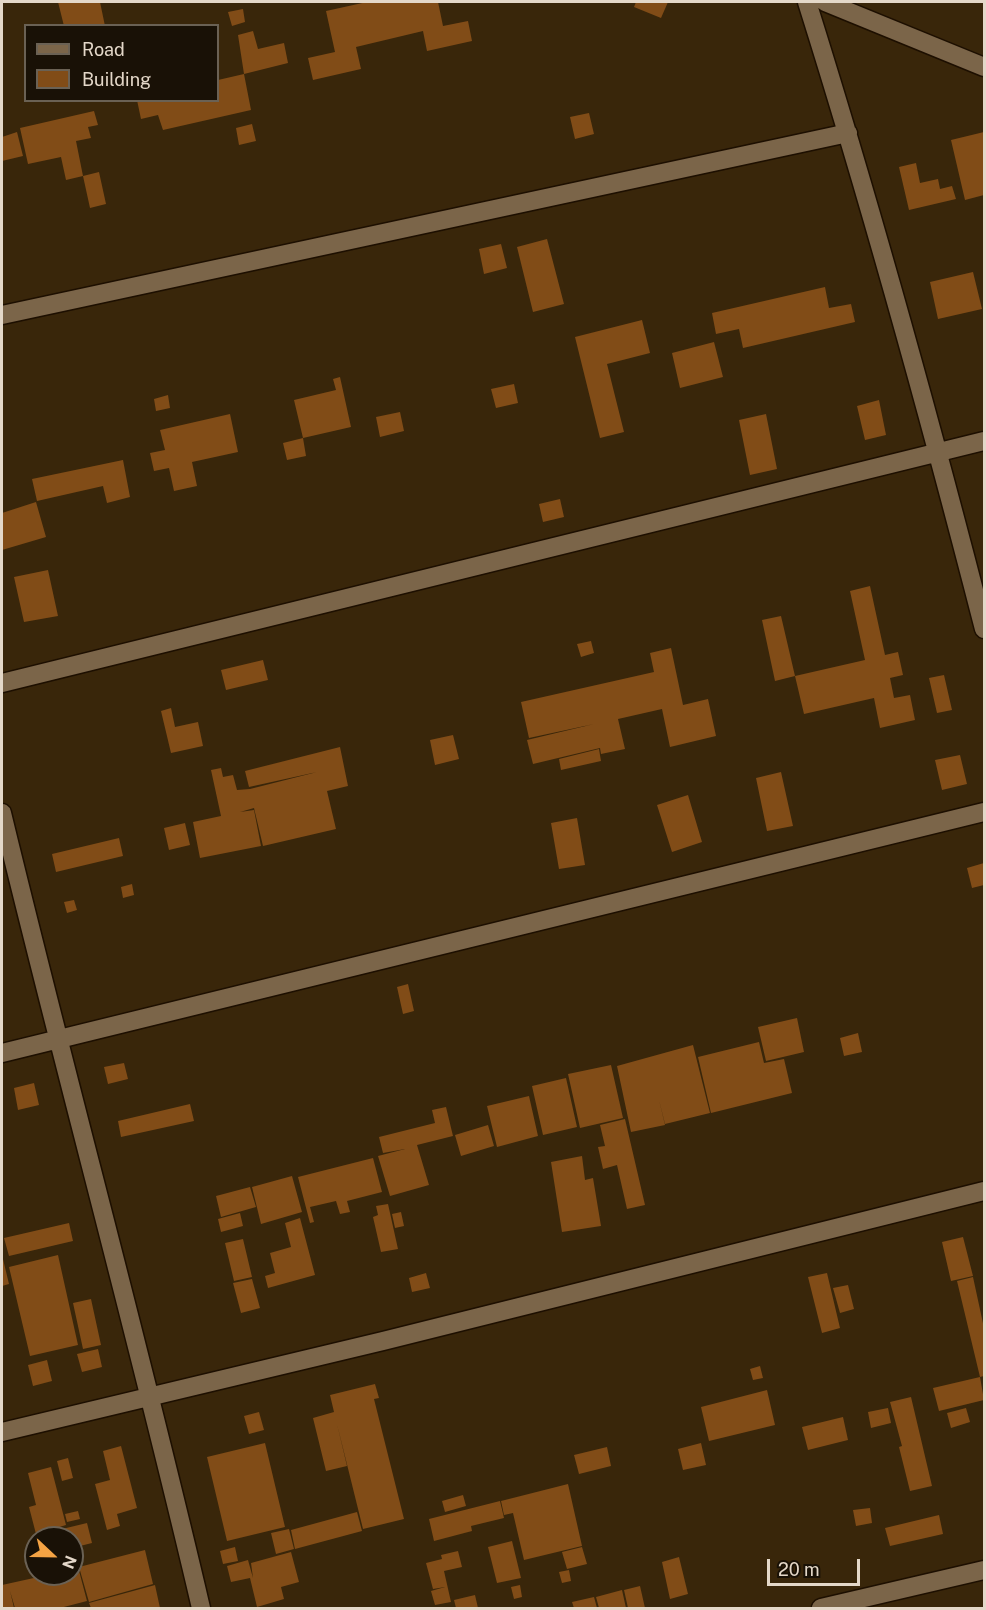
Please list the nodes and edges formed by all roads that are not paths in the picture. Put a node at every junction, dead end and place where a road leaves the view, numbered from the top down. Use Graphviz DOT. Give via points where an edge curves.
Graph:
graph roads {
  1 [pos="807,2"];
  2 [pos="825,2"];
  3 [pos="984,67"];
  4 [pos="848,133"];
  5 [pos="2,315"];
  6 [pos="984,441"];
  7 [pos="938,452"];
  8 [pos="984,629"];
  9 [pos="2,683"];
  10 [pos="984,812"];
  11 [pos="2,813"];
  12 [pos="57,1040"];
  13 [pos="2,1053"];
  14 [pos="984,1191"];
  15 [pos="152,1397"];
  16 [pos="2,1432"];
  17 [pos="984,1570"];
  18 [pos="848,1606"];
  19 [pos="201,1608"];
  20 [pos="821,1608"];
  1 -- 4 [label="street"];
  2 -- 3 [label="street"];
  4 -- 5 [label="street"];
  4 -- 7 [label="street"];
  6 -- 7 [label="street"];
  7 -- 8 [label="street"];
  7 -- 9 [label="street"];
  10 -- 12 [label="street"];
  11 -- 12 [label="street"];
  12 -- 13 [label="street"];
  12 -- 15 [label="street"];
  14 -- 15 [label="street"];
  15 -- 16 [label="street"];
  15 -- 19 [label="street"];
  17 -- 18 [label="street"];
  18 -- 20 [label="street"];
}
